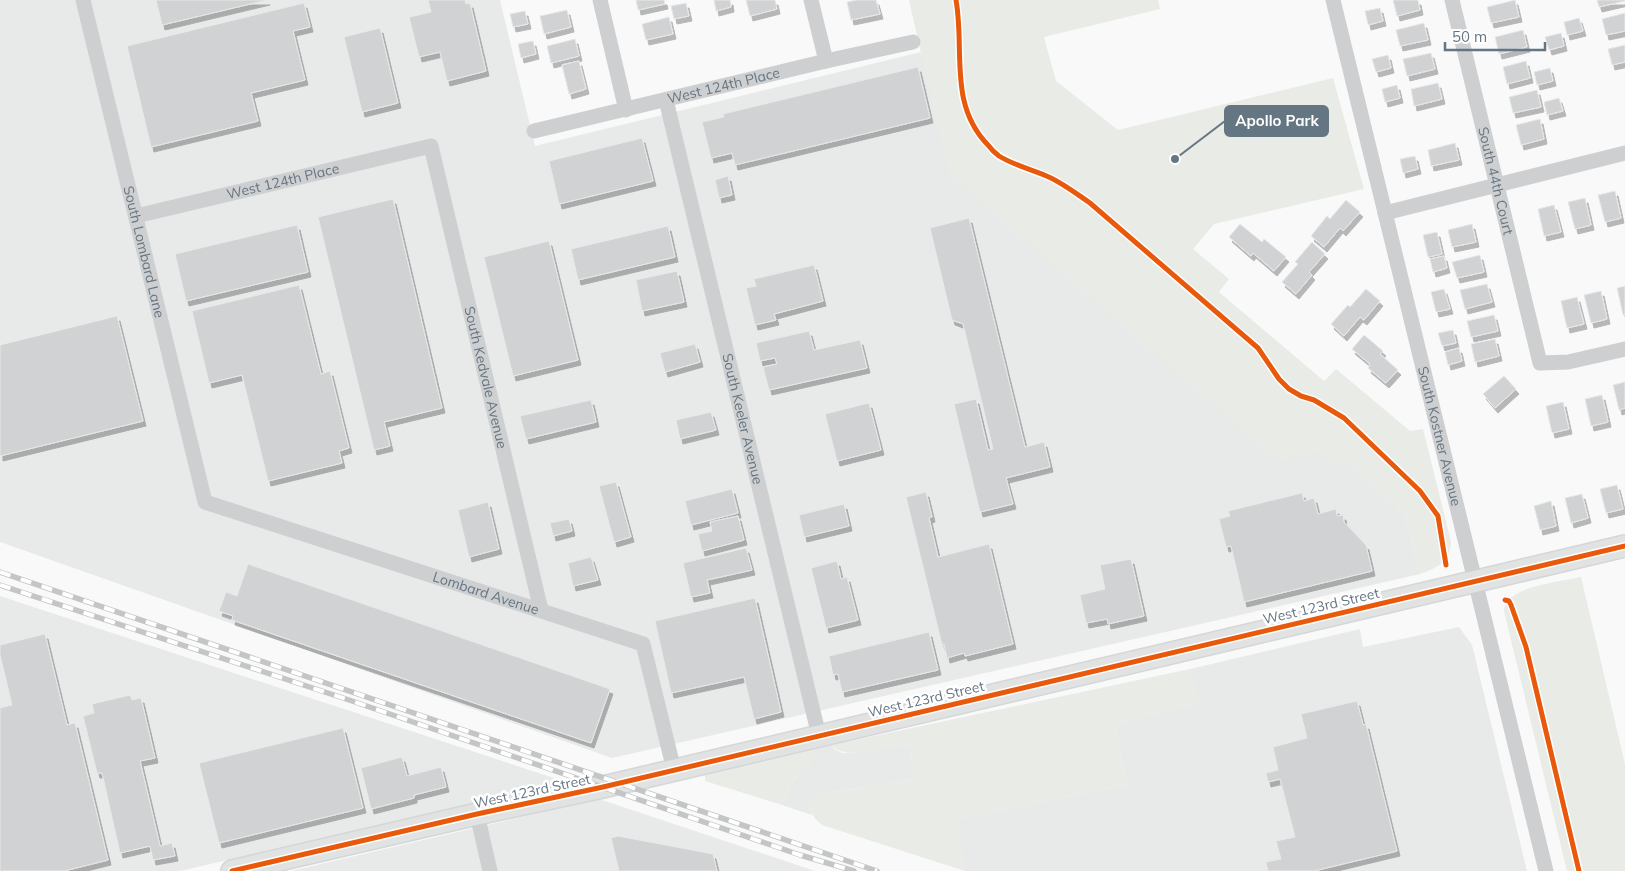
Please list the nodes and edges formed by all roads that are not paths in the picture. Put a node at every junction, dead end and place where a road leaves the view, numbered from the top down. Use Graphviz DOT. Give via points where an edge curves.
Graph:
graph roads {
  1 [pos="83,0"];
  2 [pos="600,0"];
  3 [pos="811,0"];
  4 [pos="1333,0"];
  5 [pos="1452,0"];
  6 [pos="913,42"];
  7 [pos="826,61"];
  8 [pos="666,100"];
  9 [pos="626,110"];
  10 [pos="534,131"];
  11 [pos="431,146"];
  12 [pos="1625,153"];
  13 [pos="1497,184"];
  14 [pos="1385,213"];
  15 [pos="136,216"];
  16 [pos="1625,349"];
  17 [pos="205,502"];
  18 [pos="1625,546"];
  19 [pos="1476,581"];
  20 [pos="541,610"];
  21 [pos="819,736"];
  22 [pos="674,770"];
  23 [pos="477,814"];
  24 [pos="232,871"];
  25 [pos="490,871"];
  26 [pos="1546,871"];
  1 -- 15 [label="street, South Lombard Lane"];
  2 -- 9 [label="street"];
  3 -- 7 [label="street"];
  4 -- 14 [label="street, South Kostner Avenue"];
  5 -- 13 [label="street, South 44th Court"];
  6 -- 7 [label="street, West 124th Place"];
  7 -- 8 [label="street, West 124th Place"];
  8 -- 9 [label="street, West 124th Place"];
  8 -- 21 [label="street, South Keeler Avenue"];
  9 -- 10 [label="street, West 124th Place"];
  11 -- 15 [label="street, West 124th Place"];
  11 -- 20 [label="street, South Kedvale Avenue"];
  12 -- 13 [label="street"];
  13 -- 14 [label="street"];
  13 -- 16 [label="street, South 44th Court" via="1540,363 1568,362"];
  14 -- 19 [label="street, South Kostner Avenue"];
  15 -- 17 [label="street, South Lombard Lane"];
  17 -- 20 [label="street, Lombard Avenue"];
  18 -- 19 [label="street, West 123rd Street"];
  19 -- 21 [label="street, West 123rd Street"];
  19 -- 26 [label="street, South Kostner Avenue"];
  20 -- 22 [label="street, Lombard Avenue" via="643,644"];
  21 -- 22 [label="street, West 123rd Street"];
  22 -- 23 [label="street, West 123rd Street"];
  23 -- 24 [label="street, West 123rd Street"];
  23 -- 25 [label="street"];
}
